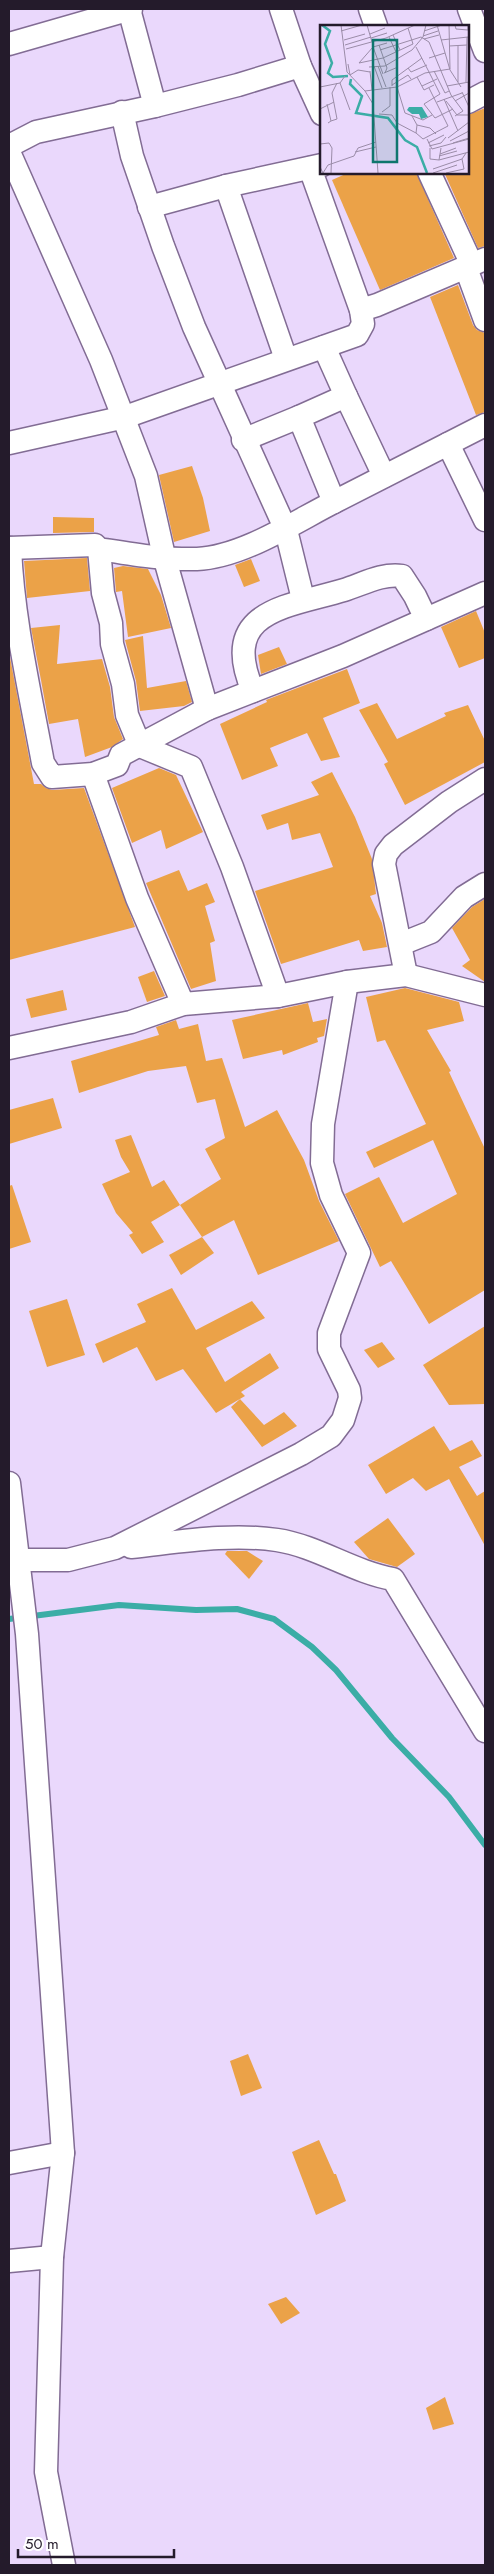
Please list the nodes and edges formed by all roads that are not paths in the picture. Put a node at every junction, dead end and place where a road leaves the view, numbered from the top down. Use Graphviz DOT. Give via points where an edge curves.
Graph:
graph roads {
  1 [pos="130,9"];
  2 [pos="281,9"];
  3 [pos="370,9"];
  4 [pos="469,9"];
  5 [pos="376,25"];
  6 [pos="9,44"];
  7 [pos="485,51"];
  8 [pos="300,66"];
  9 [pos="485,93"];
  10 [pos="469,101"];
  11 [pos="156,106"];
  12 [pos="320,110"];
  13 [pos="122,112"];
  14 [pos="9,146"];
  15 [pos="9,152"];
  16 [pos="316,166"];
  17 [pos="430,174"];
  18 [pos="226,186"];
  19 [pos="149,207"];
  20 [pos="474,264"];
  21 [pos="361,310"];
  22 [pos="485,320"];
  23 [pos="324,347"];
  24 [pos="286,359"];
  25 [pos="219,384"];
  26 [pos="346,396"];
  27 [pos="125,417"];
  28 [pos="299,417"];
  29 [pos="485,425"];
  30 [pos="244,440"];
  31 [pos="9,443"];
  32 [pos="448,444"];
  33 [pos="384,476"];
  34 [pos="334,502"];
  35 [pos="485,520"];
  36 [pos="286,530"];
  37 [pos="10,548"];
  38 [pos="99,548"];
  39 [pos="164,556"];
  40 [pos="485,592"];
  41 [pos="303,599"];
  42 [pos="426,619"];
  43 [pos="253,691"];
  44 [pos="208,709"];
  45 [pos="140,746"];
  46 [pos="93,774"];
  47 [pos="485,779"];
  48 [pos="485,884"];
  49 [pos="401,944"];
  50 [pos="406,975"];
  51 [pos="347,982"];
  52 [pos="485,995"];
  53 [pos="278,996"];
  54 [pos="183,1004"];
  55 [pos="9,1048"];
  56 [pos="9,1483"];
  57 [pos="115,1548"];
  58 [pos="19,1560"];
  59 [pos="485,1730"];
  60 [pos="63,2153"];
  61 [pos="9,2164"];
  62 [pos="52,2257"];
  63 [pos="9,2260"];
  64 [pos="64,2565"];
  1 -- 6 [label="street"];
  1 -- 11 [label="street"];
  2 -- 8 [label="street"];
  3 -- 5 [label="street"];
  4 -- 7 [label="street"];
  8 -- 11 [label="street"];
  8 -- 12 [label="street"];
  9 -- 10 [label="street"];
  11 -- 13 [label="street"];
  13 -- 14 [label="street" via="36,132"];
  13 -- 19 [label="street"];
  15 -- 27 [label="street"];
  16 -- 18 [label="street"];
  16 -- 21 [label="street"];
  17 -- 20 [label="street"];
  18 -- 19 [label="street"];
  18 -- 24 [label="street"];
  19 -- 25 [label="street"];
  20 -- 21 [label="street"];
  20 -- 22 [label="street"];
  21 -- 23 [label="street" via="362,330 357,335"];
  23 -- 24 [label="street"];
  23 -- 26 [label="street"];
  24 -- 25 [label="street"];
  25 -- 27 [label="street"];
  25 -- 30 [label="street"];
  26 -- 28 [label="street"];
  26 -- 33 [label="street"];
  27 -- 31 [label="street"];
  27 -- 39 [label="street" via="146,476"];
  28 -- 30 [label="street"];
  28 -- 34 [label="street"];
  29 -- 32 [label="street"];
  30 -- 36 [label="street"];
  32 -- 33 [label="street"];
  32 -- 35 [label="street"];
  33 -- 34 [label="street"];
  34 -- 36 [label="street"];
  36 -- 39 [label="street" via="226,553 198,559"];
  36 -- 41 [label="street"];
  37 -- 38 [label="street" via="95,545"];
  37 -- 46 [label="street" via="17,622 43,763 52,777"];
  38 -- 39 [label="street" via="143,556"];
  38 -- 45 [label="street" via="112,644 127,715"];
  39 -- 44 [label="street"];
  40 -- 42 [label="street"];
  41 -- 42 [label="street" via="392,574 402,576"];
  41 -- 43 [label="street" via="266,614 250,632 244,648 244,670"];
  42 -- 43 [label="street"];
  43 -- 44 [label="street"];
  44 -- 45 [label="street"];
  45 -- 46 [label="street" via="121,755 118,765"];
  45 -- 53 [label="street" via="191,767 232,867"];
  46 -- 54 [label="street" via="137,898"];
  47 -- 49 [label="street" via="416,826 386,854 384,864"];
  48 -- 49 [label="street" via="464,896 431,932"];
  49 -- 50 [label="street"];
  50 -- 51 [label="street"];
  50 -- 52 [label="street"];
  51 -- 53 [label="street"];
  51 -- 57 [label="street" via="323,1124 322,1163 331,1195 359,1253 329,1333 329,1349 349,1390 350,1398 343,1420 331,1436 301,1454"];
  53 -- 54 [label="street"];
  54 -- 55 [label="street" via="131,1022"];
  56 -- 58 [label="street"];
  57 -- 58 [label="street" via="68,1560"];
  57 -- 59 [label="street" via="210,1540 277,1540 376,1576 393,1579"];
  58 -- 60 [label="street" via="27,1634"];
  60 -- 61 [label="street"];
  60 -- 62 [label="street"];
  62 -- 63 [label="street"];
  62 -- 64 [label="street" via="46,2472"];
}
